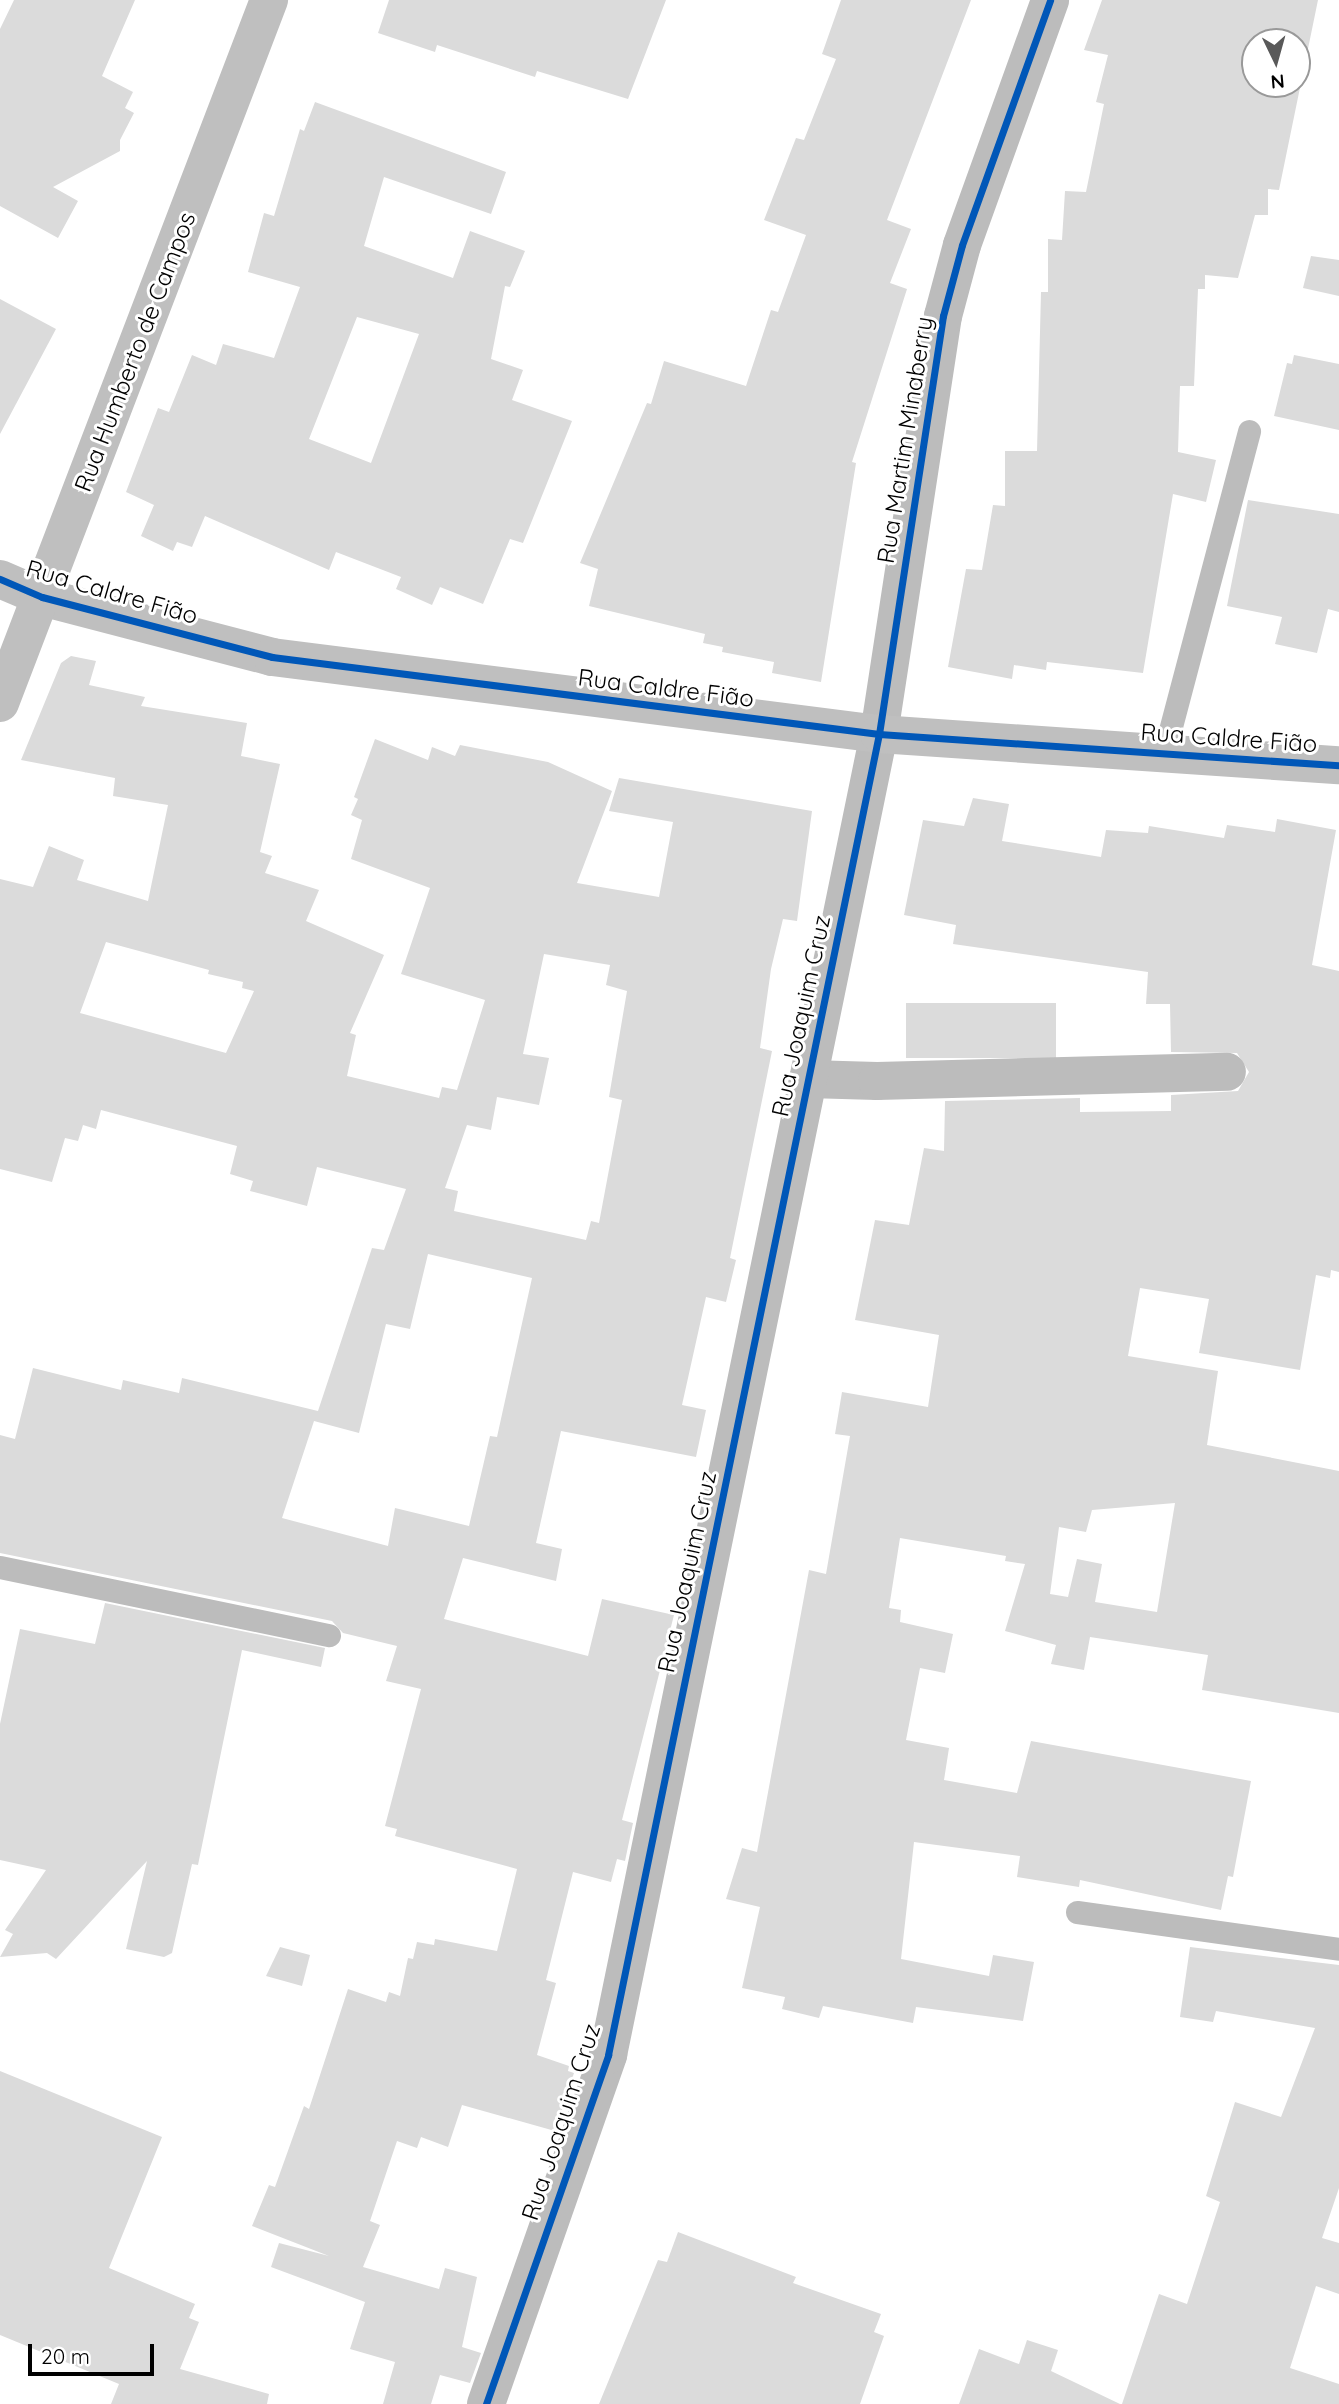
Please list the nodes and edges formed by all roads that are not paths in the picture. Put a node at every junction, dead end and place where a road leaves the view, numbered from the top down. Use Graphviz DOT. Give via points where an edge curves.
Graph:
graph roads {
  1 [pos="269,0"];
  2 [pos="1050,0"];
  3 [pos="1250,431"];
  4 [pos="0,579"];
  5 [pos="43,597"];
  6 [pos="0,703"];
  7 [pos="879,734"];
  8 [pos="1164,753"];
  9 [pos="1339,765"];
  10 [pos="1227,1072"];
  11 [pos="808,1079"];
  12 [pos="0,1567"];
  13 [pos="329,1635"];
  14 [pos="1077,1912"];
  15 [pos="1339,1950"];
  16 [pos="486,2404"];
  1 -- 5 [label="street, Rua Humberto de Campos"];
  2 -- 7 [label="street, Rua Martim Minaberry" via="962,245 943,316"];
  3 -- 8 [label="lane"];
  4 -- 5 [label="street, Rua Caldre Fião"];
  5 -- 6 [label="street, Rua Humberto de Campos"];
  5 -- 7 [label="street, Rua Caldre Fião" via="272,657"];
  7 -- 8 [label="street, Rua Caldre Fião"];
  7 -- 11 [label="street, Rua Joaquim Cruz"];
  8 -- 9 [label="street, Rua Caldre Fião"];
  10 -- 11 [label="street"];
  11 -- 16 [label="street, Rua Joaquim Cruz" via="608,2055"];
  12 -- 13 [label="lane"];
  14 -- 15 [label="lane"];
}
